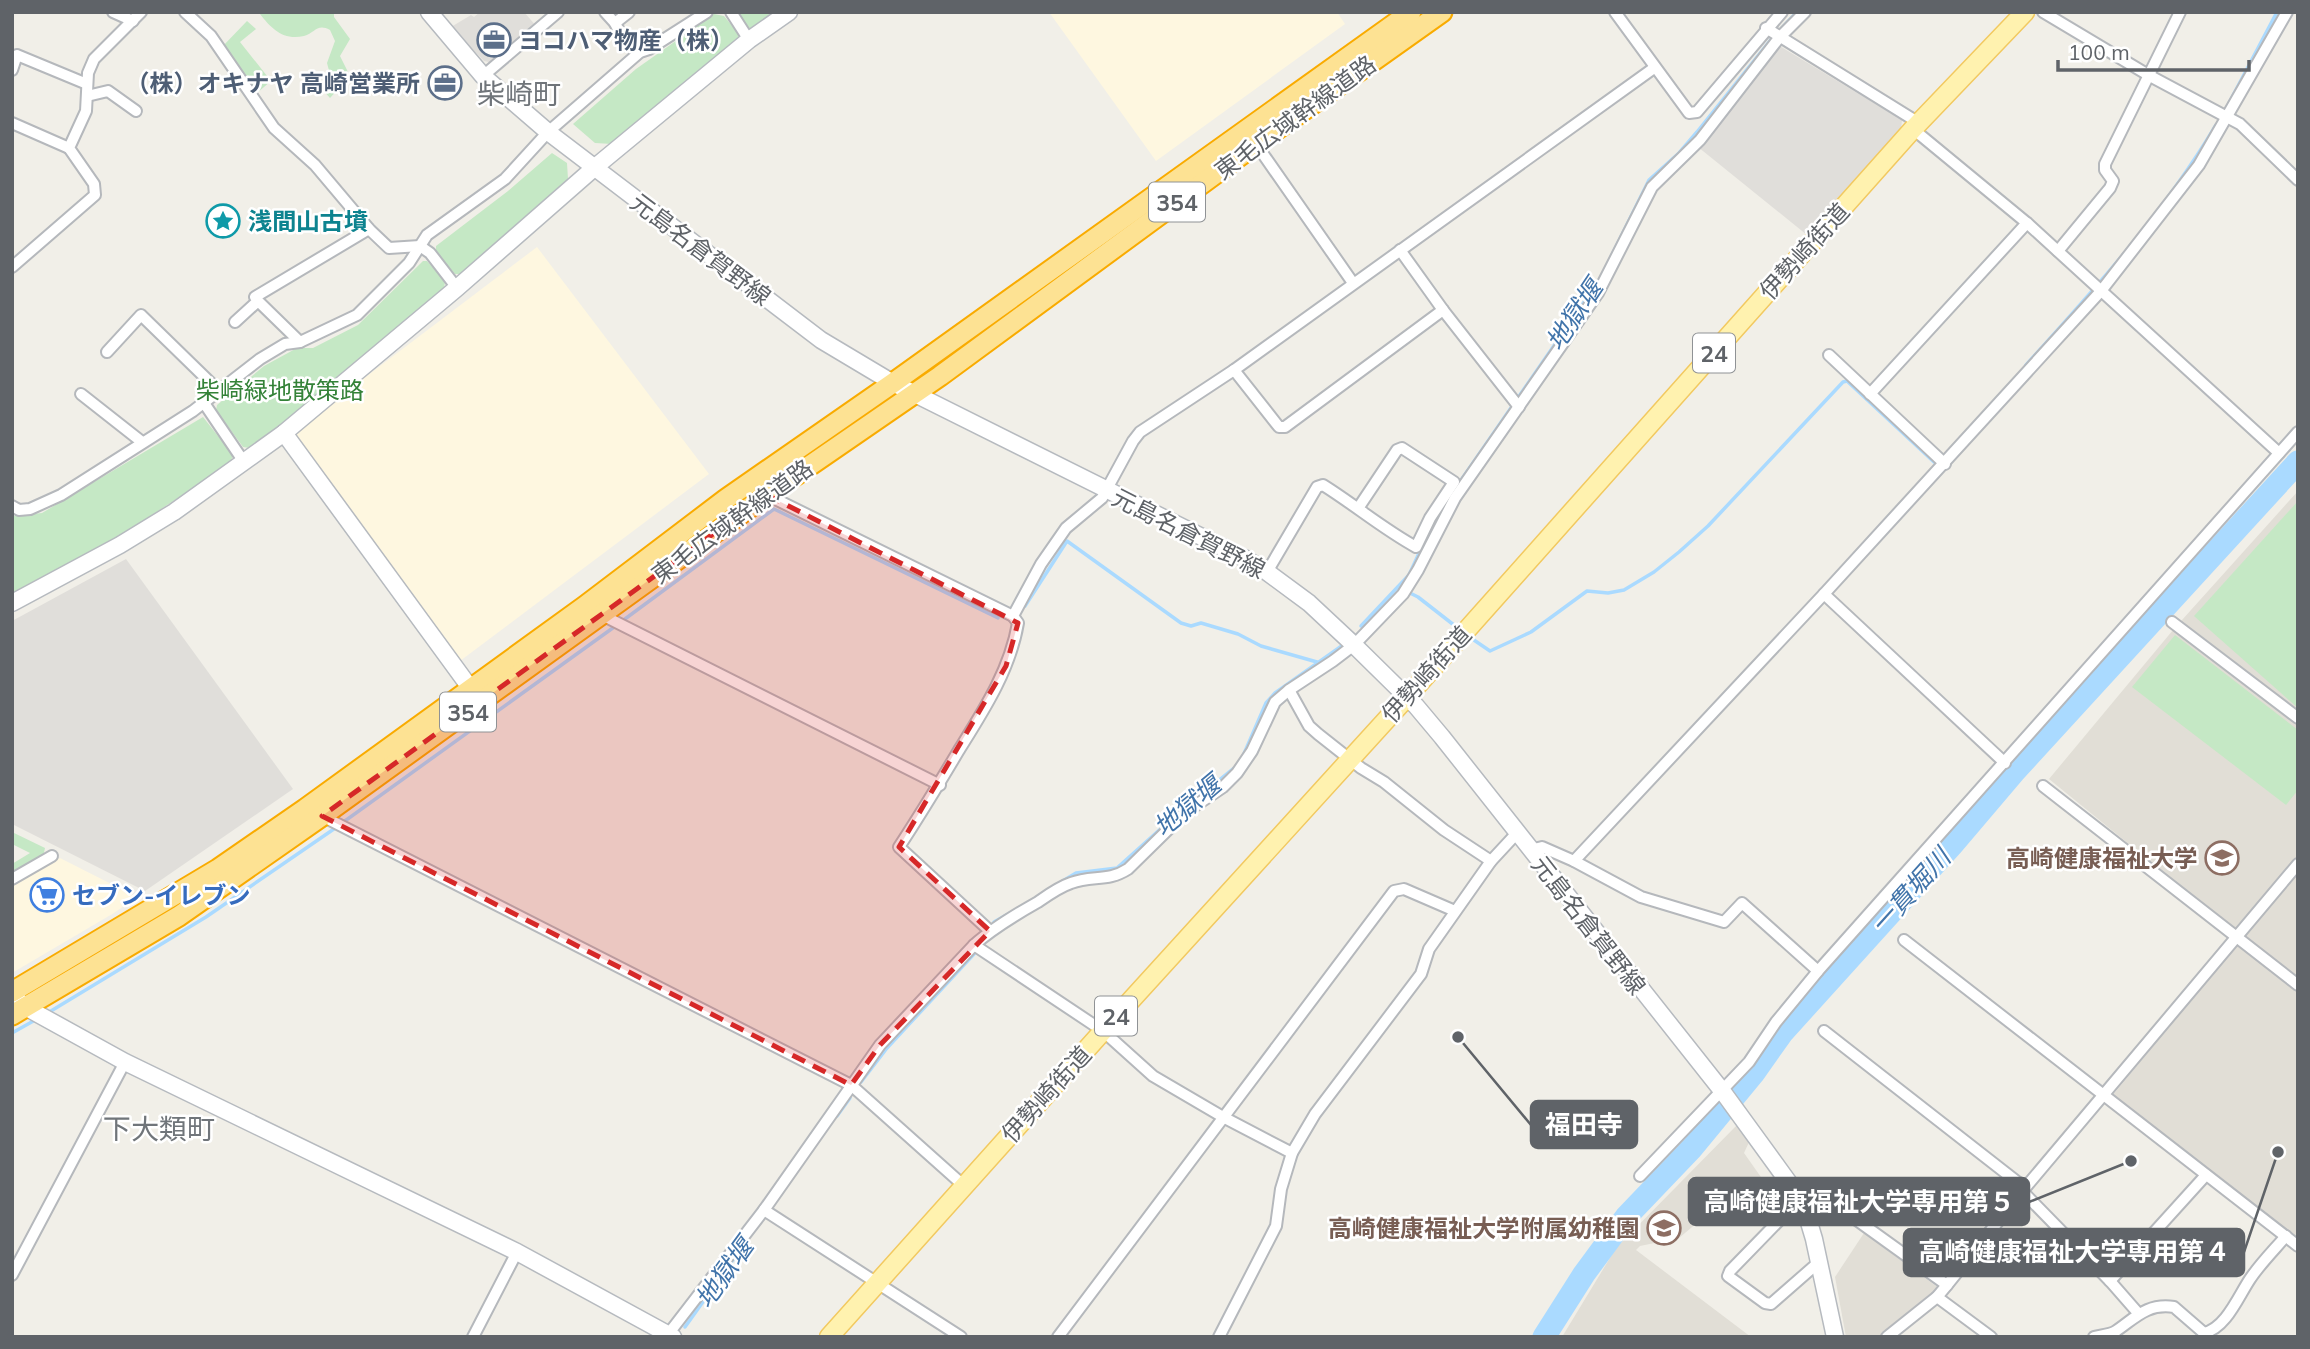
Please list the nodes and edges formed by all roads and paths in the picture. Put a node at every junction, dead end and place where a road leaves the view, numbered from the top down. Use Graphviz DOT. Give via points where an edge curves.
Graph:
graph roads {
  1 [pos="113,12"];
  2 [pos="185,12"];
  3 [pos="429,12"];
  4 [pos="558,12"];
  5 [pos="605,12"];
  6 [pos="629,12"];
  7 [pos="707,12"];
  8 [pos="731,12"];
  9 [pos="789,12"];
  10 [pos="1411,12"];
  11 [pos="1442,12"];
  12 [pos="1615,12"];
  13 [pos="1782,12"];
  14 [pos="1805,12"];
  15 [pos="2025,12"];
  16 [pos="2043,12"];
  17 [pos="2180,12"];
  18 [pos="2287,12"];
  19 [pos="137,17"];
  20 [pos="615,23"];
  21 [pos="1766,29"];
  22 [pos="1779,38"];
  23 [pos="749,40"];
  24 [pos="640,52"];
  25 [pos="1654,68"];
  26 [pos="12,70"];
  27 [pos="483,76"];
  28 [pos="2150,76"];
  29 [pos="87,84"];
  30 [pos="87,96"];
  31 [pos="136,111"];
  32 [pos="2227,119"];
  33 [pos="12,123"];
  34 [pos="1916,126"];
  35 [pos="548,132"];
  36 [pos="1256,144"];
  37 [pos="69,148"];
  38 [pos="594,168"];
  39 [pos="2298,180"];
  40 [pos="2027,223"];
  41 [pos="369,229"];
  42 [pos="420,246"];
  43 [pos="1400,250"];
  44 [pos="2058,251"];
  45 [pos="12,267"];
  46 [pos="1353,283"];
  47 [pos="457,288"];
  48 [pos="2101,291"];
  49 [pos="256,297"];
  50 [pos="1443,310"];
  51 [pos="235,322"];
  52 [pos="300,342"];
  53 [pos="107,352"];
  54 [pos="1829,355"];
  55 [pos="1234,370"];
  56 [pos="893,383"];
  57 [pos="219,391"];
  58 [pos="914,393"];
  59 [pos="81,394"];
  60 [pos="1870,394"];
  61 [pos="204,403"];
  62 [pos="1519,407"];
  63 [pos="2298,432"];
  64 [pos="285,433"];
  65 [pos="142,442"];
  66 [pos="2280,453"];
  67 [pos="244,462"];
  68 [pos="1945,464"];
  69 [pos="1106,490"];
  70 [pos="767,495"];
  71 [pos="12,506"];
  72 [pos="1359,507"];
  73 [pos="1428,535"];
  74 [pos="1267,572"];
  75 [pos="1824,594"];
  76 [pos="12,603"];
  77 [pos="602,615"];
  78 [pos="1013,616"];
  79 [pos="2172,622"];
  80 [pos="1354,645"];
  81 [pos="471,689"];
  82 [pos="1289,690"];
  83 [pos="1407,697"];
  84 [pos="2298,718"];
  85 [pos="1349,758"];
  86 [pos="2006,763"];
  87 [pos="940,785"];
  88 [pos="2043,786"];
  89 [pos="323,816"];
  90 [pos="1517,833"];
  91 [pos="1530,850"];
  92 [pos="52,856"];
  93 [pos="1491,861"];
  94 [pos="1574,861"];
  95 [pos="2298,864"];
  96 [pos="12,879"];
  97 [pos="1455,911"];
  98 [pos="990,931"];
  99 [pos="2236,937"];
  100 [pos="1905,940"];
  101 [pos="974,945"];
  102 [pos="1818,971"];
  103 [pos="2298,985"];
  104 [pos="15,1003"];
  105 [pos="1103,1031"];
  106 [pos="1824,1031"];
  107 [pos="125,1062"];
  108 [pos="851,1085"];
  109 [pos="1722,1091"];
  110 [pos="2104,1095"];
  111 [pos="1223,1117"];
  112 [pos="1292,1153"];
  113 [pos="2207,1175"];
  114 [pos="1640,1176"];
  115 [pos="963,1185"];
  116 [pos="2024,1190"];
  117 [pos="1795,1193"];
  118 [pos="764,1210"];
  119 [pos="2286,1236"];
  120 [pos="2298,1246"];
  121 [pos="517,1252"];
  122 [pos="1819,1262"];
  123 [pos="12,1275"];
  124 [pos="2110,1281"];
  125 [pos="878,1282"];
  126 [pos="1947,1285"];
  127 [pos="1937,1297"];
  128 [pos="2138,1313"];
  129 [pos="669,1336"];
  130 [pos="473,1337"];
  131 [pos="829,1337"];
  132 [pos="961,1337"];
  133 [pos="1058,1337"];
  134 [pos="1219,1337"];
  135 [pos="1835,1337"];
  136 [pos="1887,1337"];
  137 [pos="1991,1337"];
  138 [pos="2094,1337"];
  1 -- 19 [label="street"];
  2 -- 41 [label="street" via="211,36 274,128 315,165"];
  3 -- 27 [label="street, 元島名倉賀野線"];
  4 -- 27 [label="street"];
  5 -- 20 [label="street"];
  6 -- 20 [label="street"];
  7 -- 24 [label="street"];
  8 -- 23 [label="street"];
  9 -- 23 [label="street"];
  10 -- 56 [label="highway, 東毛広域幹線道路 / 354"];
  11 -- 36 [label="highway, 東毛広域幹線道路 / 354"];
  12 -- 25 [label="street"];
  13 -- 21 [label="street"];
  14 -- 22 [label="street"];
  15 -- 34 [label="main road, 伊勢崎街道 / 24"];
  16 -- 28 [label="street"];
  17 -- 28 [label="street"];
  18 -- 32 [label="street"];
  19 -- 29 [label="street" via="94,59"];
  20 -- 24 [label="street"];
  21 -- 22 [label="street"];
  21 -- 25 [label="street" via="1697,112 1689,113"];
  22 -- 34 [label="street"];
  22 -- 62 [label="street" via="1700,140 1652,187 1598,293"];
  23 -- 38 [label="street"];
  24 -- 35 [label="street"];
  25 -- 43 [label="street"];
  26 -- 29 [label="street" via="17,55"];
  27 -- 35 [label="street, 元島名倉賀野線"];
  28 -- 32 [label="street"];
  28 -- 44 [label="street" via="2105,164 2113,181 2110,188"];
  29 -- 30 [label="street"];
  30 -- 31 [label="street" via="108,90"];
  30 -- 37 [label="street" via="86,111"];
  32 -- 39 [label="street" via="2240,124"];
  32 -- 48 [label="street" via="2183,188"];
  33 -- 37 [label="street"];
  34 -- 40 [label="street"];
  34 -- 83 [label="main road, 伊勢崎街道 / 24"];
  35 -- 38 [label="street, 元島名倉賀野線"];
  35 -- 42 [label="street" via="505,179 435,228"];
  36 -- 46 [label="street"];
  36 -- 58 [label="highway, 東毛広域幹線道路 / 354"];
  37 -- 45 [label="street" via="94,184 95,195"];
  38 -- 47 [label="street"];
  38 -- 56 [label="street, 元島名倉賀野線" via="821,340"];
  40 -- 44 [label="street"];
  40 -- 60 [label="street"];
  41 -- 42 [label="street" via="388,248"];
  41 -- 49 [label="street"];
  42 -- 47 [label="street"];
  42 -- 52 [label="street" via="410,263 358,315"];
  43 -- 46 [label="street"];
  43 -- 50 [label="street"];
  44 -- 48 [label="street"];
  46 -- 55 [label="street"];
  47 -- 64 [label="street"];
  48 -- 66 [label="street"];
  48 -- 68 [label="street"];
  50 -- 55 [label="street" via="1285,427 1279,427"];
  50 -- 62 [label="street"];
  51 -- 52 [label="street" via="258,301"];
  52 -- 57 [label="street" via="285,344 260,359"];
  53 -- 57 [label="street" via="141,315"];
  54 -- 60 [label="street"];
  55 -- 69 [label="street" via="1140,432"];
  56 -- 58 [label="street, 元島名倉賀野線"];
  56 -- 81 [label="highway, 東毛広域幹線道路 / 354" via="726,499"];
  57 -- 61 [label="street"];
  58 -- 69 [label="street, 元島名倉賀野線"];
  58 -- 70 [label="highway, 東毛広域幹線道路 / 354"];
  59 -- 65 [label="street"];
  60 -- 68 [label="street"];
  61 -- 65 [label="street"];
  61 -- 67 [label="street"];
  62 -- 73 [label="street"];
  63 -- 66 [label="street"];
  64 -- 67 [label="street"];
  64 -- 81 [label="street"];
  65 -- 71 [label="street" via="42,505 19,510"];
  66 -- 86 [label="street"];
  67 -- 76 [label="street" via="142,532"];
  68 -- 75 [label="street"];
  69 -- 74 [label="street, 元島名倉賀野線"];
  69 -- 78 [label="street" via="1066,528"];
  70 -- 77 [label="highway, 東毛広域幹線道路 / 354"];
  70 -- 78 [label="street"];
  72 -- 73 [label="street" via="1416,547"];
  72 -- 73 [label="street" via="1402,448 1454,482 1430,518"];
  72 -- 74 [label="street" via="1323,485 1317,487"];
  73 -- 80 [label="street" via="1418,570 1403,594"];
  74 -- 80 [label="street, 元島名倉賀野線"];
  75 -- 86 [label="street"];
  75 -- 94 [label="street"];
  77 -- 87 [label="street"];
  77 -- 89 [label="highway, 東毛広域幹線道路 / 354"];
  78 -- 87 [label="street" via="1018,623 1006,666"];
  79 -- 84 [label="street"];
  80 -- 82 [label="street"];
  80 -- 83 [label="street, 元島名倉賀野線"];
  81 -- 104 [label="highway, 東毛広域幹線道路 / 354" via="218,869"];
  82 -- 85 [label="street" via="1309,726"];
  82 -- 98 [label="street" via="1275,702 1237,773 1186,812 1128,869 1117,876 1067,884"];
  83 -- 85 [label="main road, 伊勢崎街道 / 24"];
  83 -- 90 [label="street, 元島名倉賀野線"];
  85 -- 93 [label="street"];
  85 -- 105 [label="main road, 伊勢崎街道 / 24"];
  86 -- 102 [label="street"];
  87 -- 98 [label="street" via="899,847"];
  88 -- 99 [label="street"];
  89 -- 104 [label="highway, 東毛広域幹線道路 / 354" via="179,916"];
  89 -- 108 [label="street"];
  90 -- 91 [label="street, 元島名倉賀野線"];
  90 -- 93 [label="street"];
  91 -- 94 [label="street" via="1542,847"];
  91 -- 109 [label="street, 元島名倉賀野線"];
  92 -- 96 [label="street"];
  93 -- 97 [label="street"];
  94 -- 102 [label="street" via="1641,897 1724,922 1742,904"];
  95 -- 99 [label="street"];
  97 -- 111 [label="street" via="1404,890 1394,891"];
  97 -- 112 [label="street" via="1429,950 1421,974 1315,1114"];
  98 -- 101 [label="street"];
  99 -- 103 [label="street"];
  99 -- 110 [label="street"];
  100 -- 110 [label="street"];
  101 -- 105 [label="street"];
  101 -- 108 [label="street" via="880,1045"];
  102 -- 109 [label="street"];
  104 -- 107 [label="street"];
  105 -- 111 [label="street" via="1153,1076"];
  105 -- 115 [label="main road, 伊勢崎街道 / 24"];
  106 -- 116 [label="street"];
  107 -- 121 [label="street"];
  107 -- 123 [label="street"];
  108 -- 115 [label="street"];
  108 -- 118 [label="street"];
  109 -- 114 [label="street"];
  109 -- 117 [label="street, 元島名倉賀野線"];
  110 -- 113 [label="street"];
  110 -- 116 [label="street"];
  111 -- 112 [label="street"];
  111 -- 133 [label="street"];
  112 -- 134 [label="street" via="1276,1226"];
  113 -- 119 [label="street"];
  113 -- 124 [label="street"];
  115 -- 125 [label="main road, 伊勢崎街道 / 24"];
  116 -- 124 [label="street"];
  116 -- 126 [label="street"];
  117 -- 122 [label="street, 元島名倉賀野線" via="1808,1219"];
  117 -- 122 [label="street" via="1728,1276 1770,1304"];
  117 -- 126 [label="street" via="1815,1190"];
  118 -- 125 [label="street"];
  118 -- 129 [label="street"];
  119 -- 120 [label="street"];
  119 -- 128 [label="street" via="2210,1332 2204,1333 2174,1307"];
  121 -- 129 [label="street"];
  121 -- 130 [label="street"];
  122 -- 135 [label="street, 元島名倉賀野線"];
  124 -- 128 [label="street"];
  125 -- 131 [label="main road, 伊勢崎街道 / 24"];
  125 -- 132 [label="street"];
  126 -- 127 [label="street"];
  127 -- 136 [label="street"];
  127 -- 137 [label="street"];
  128 -- 138 [label="street" via="2114,1333"];
}
